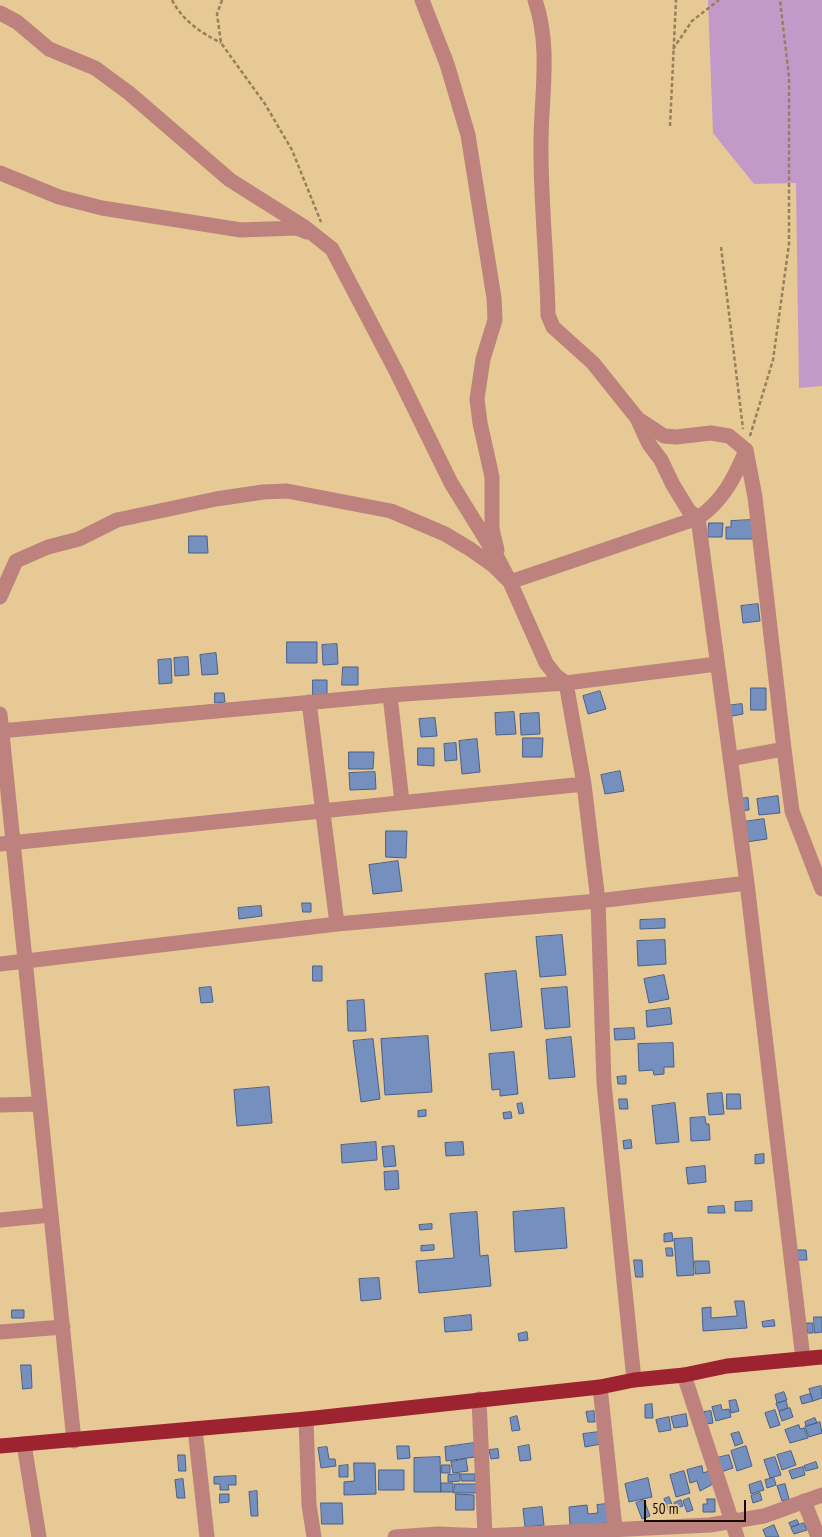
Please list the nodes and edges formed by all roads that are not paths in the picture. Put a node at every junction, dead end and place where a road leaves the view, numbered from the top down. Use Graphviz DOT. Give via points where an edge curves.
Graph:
graph roads {
  1 [pos="422,0"];
  2 [pos="535,0"];
  3 [pos="0,13"];
  4 [pos="0,173"];
  5 [pos="319,229"];
  6 [pos="637,418"];
  7 [pos="746,450"];
  8 [pos="698,518"];
  9 [pos="498,559"];
  10 [pos="510,582"];
  11 [pos="0,597"];
  12 [pos="717,664"];
  13 [pos="566,683"];
  14 [pos="390,695"];
  15 [pos="309,702"];
  16 [pos="0,714"];
  17 [pos="1,731"];
  18 [pos="784,749"];
  19 [pos="730,759"];
  20 [pos="584,784"];
  21 [pos="402,802"];
  22 [pos="323,811"];
  23 [pos="7,843"];
  24 [pos="746,883"];
  25 [pos="822,889"];
  26 [pos="598,901"];
  27 [pos="337,924"];
  28 [pos="26,961"];
  29 [pos="0,964"];
  30 [pos="40,1104"];
  31 [pos="0,1105"];
  32 [pos="51,1215"];
  33 [pos="0,1220"];
  34 [pos="63,1327"];
  35 [pos="0,1332"];
  36 [pos="822,1357"];
  37 [pos="803,1360"];
  38 [pos="684,1375"];
  39 [pos="634,1380"];
  40 [pos="600,1386"];
  41 [pos="479,1399"];
  42 [pos="306,1419"];
  43 [pos="195,1429"];
  44 [pos="74,1441"];
  45 [pos="24,1444"];
  46 [pos="0,1446"];
  47 [pos="822,1495"];
  48 [pos="804,1501"];
  49 [pos="731,1521"];
  50 [pos="614,1533"];
  51 [pos="485,1536"];
  52 [pos="38,1537"];
  53 [pos="207,1537"];
  54 [pos="314,1537"];
  55 [pos="395,1537"];
  56 [pos="462,1537"];
  57 [pos="737,1537"];
  58 [pos="818,1537"];
  1 -- 9 [label="street" via="447,64 468,135 494,298 495,320 483,359 477,399 492,477 492,529"];
  2 -- 6 [label="street" via="546,54 541,149 548,315 553,327 593,363"];
  3 -- 5 [label="street" via="17,22 49,49 95,68 230,180"];
  4 -- 5 [label="street" via="59,197 102,208 241,230"];
  5 -- 9 [label="street" via="395,369 451,483"];
  6 -- 7 [label="street" via="664,436 710,433 729,436"];
  6 -- 8 [label="street" via="689,512"];
  7 -- 8 [label="street" via="733,480 712,509"];
  7 -- 18 [label="street" via="755,497"];
  8 -- 10 [label="street"];
  8 -- 12 [label="street"];
  9 -- 10 [label="street"];
  10 -- 11 [label="street" via="494,566 445,534 391,512 288,491 263,492 116,520 79,539 39,550 16,561"];
  10 -- 13 [label="street" via="546,663"];
  12 -- 13 [label="street"];
  12 -- 19 [label="street"];
  13 -- 14 [label="street"];
  13 -- 20 [label="street"];
  14 -- 15 [label="street"];
  14 -- 21 [label="street"];
  15 -- 17 [label="street"];
  15 -- 22 [label="street"];
  16 -- 17 [label="street"];
  17 -- 23 [label="street"];
  18 -- 19 [label="street"];
  18 -- 25 [label="street" via="792,811"];
  19 -- 24 [label="street"];
  20 -- 21 [label="street"];
  20 -- 26 [label="street"];
  21 -- 22 [label="street"];
  22 -- 23 [label="street"];
  22 -- 27 [label="street"];
  23 -- 28 [label="street"];
  24 -- 26 [label="street"];
  24 -- 37 [label="street"];
  26 -- 27 [label="street"];
  26 -- 39 [label="street" via="604,1083"];
  27 -- 28 [label="street"];
  28 -- 29 [label="street"];
  28 -- 30 [label="street"];
  30 -- 31 [label="street"];
  30 -- 32 [label="street"];
  32 -- 33 [label="street"];
  32 -- 34 [label="street"];
  34 -- 35 [label="street"];
  34 -- 44 [label="street"];
  36 -- 37 [label="highway"];
  37 -- 38 [label="highway" via="727,1366"];
  38 -- 39 [label="highway"];
  38 -- 49 [label="street"];
  39 -- 40 [label="highway"];
  40 -- 41 [label="highway"];
  40 -- 50 [label="street"];
  41 -- 42 [label="highway"];
  41 -- 51 [label="street"];
  42 -- 43 [label="highway"];
  42 -- 54 [label="street"];
  43 -- 44 [label="highway"];
  43 -- 53 [label="street"];
  44 -- 45 [label="highway"];
  45 -- 46 [label="highway"];
  45 -- 52 [label="street"];
  47 -- 48 [label="street"];
  48 -- 49 [label="street" via="764,1516"];
  48 -- 58 [label="street"];
  49 -- 50 [label="street"];
  49 -- 57 [label="street"];
  50 -- 51 [label="street"];
  51 -- 56 [label="street"];
  55 -- 56 [label="street" via="438,1534"];
}
